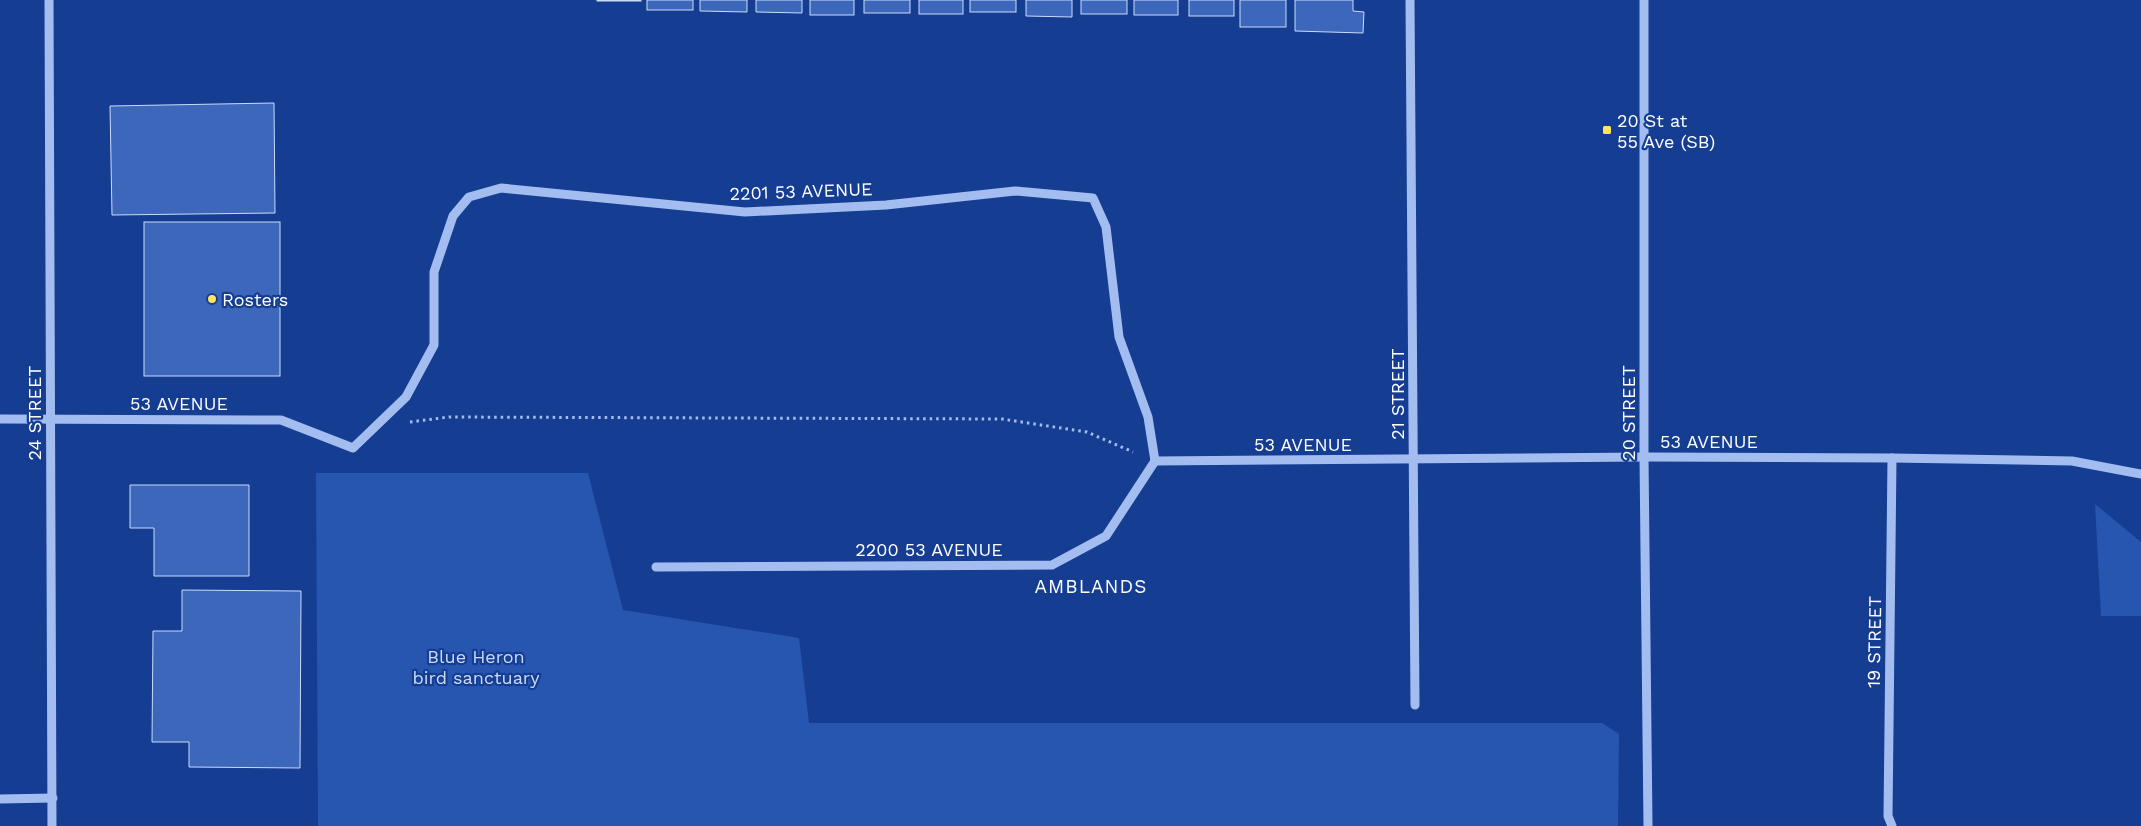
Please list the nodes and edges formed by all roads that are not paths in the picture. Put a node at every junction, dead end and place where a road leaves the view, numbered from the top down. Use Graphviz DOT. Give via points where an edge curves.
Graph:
graph roads {
  1 [pos="49,0"];
  2 [pos="1410,0"];
  3 [pos="1644,0"];
  4 [pos="0,419"];
  5 [pos="51,419"];
  6 [pos="353,448"];
  7 [pos="1644,457"];
  8 [pos="1892,458"];
  9 [pos="1413,460"];
  10 [pos="1155,461"];
  11 [pos="2141,474"];
  12 [pos="656,567"];
  13 [pos="1415,705"];
  14 [pos="53,798"];
  15 [pos="0,799"];
  16 [pos="52,826"];
  17 [pos="1648,826"];
  18 [pos="1892,826"];
  1 -- 5 [label="street, 24 STREET"];
  2 -- 9 [label="street, 21 STREET"];
  3 -- 7 [label="street, 20 STREET"];
  4 -- 5 [label="street, 53 AVENUE"];
  5 -- 6 [label="street, 53 AVENUE" via="281,420"];
  5 -- 14 [label="street, 24 STREET"];
  6 -- 10 [label="street, 2201 53 AVENUE" via="406,397 434,345 434,272 453,216 470,197 501,188 745,212 886,204 1014,191 1093,198 1106,228 1119,337 1148,416"];
  7 -- 8 [label="street, 53 AVENUE"];
  7 -- 9 [label="street, 53 AVENUE"];
  7 -- 17 [label="street, 20 STREET"];
  8 -- 11 [label="street, 53 AVENUE" via="2072,461"];
  8 -- 18 [label="street, 19 STREET" via="1888,816"];
  9 -- 10 [label="street, 53 AVENUE"];
  9 -- 13 [label="street, 21 STREET"];
  10 -- 12 [label="street, 2200 53 AVENUE" via="1106,536 1052,565"];
  14 -- 15 [label="street"];
  14 -- 16 [label="street, 24 STREET"];
}
